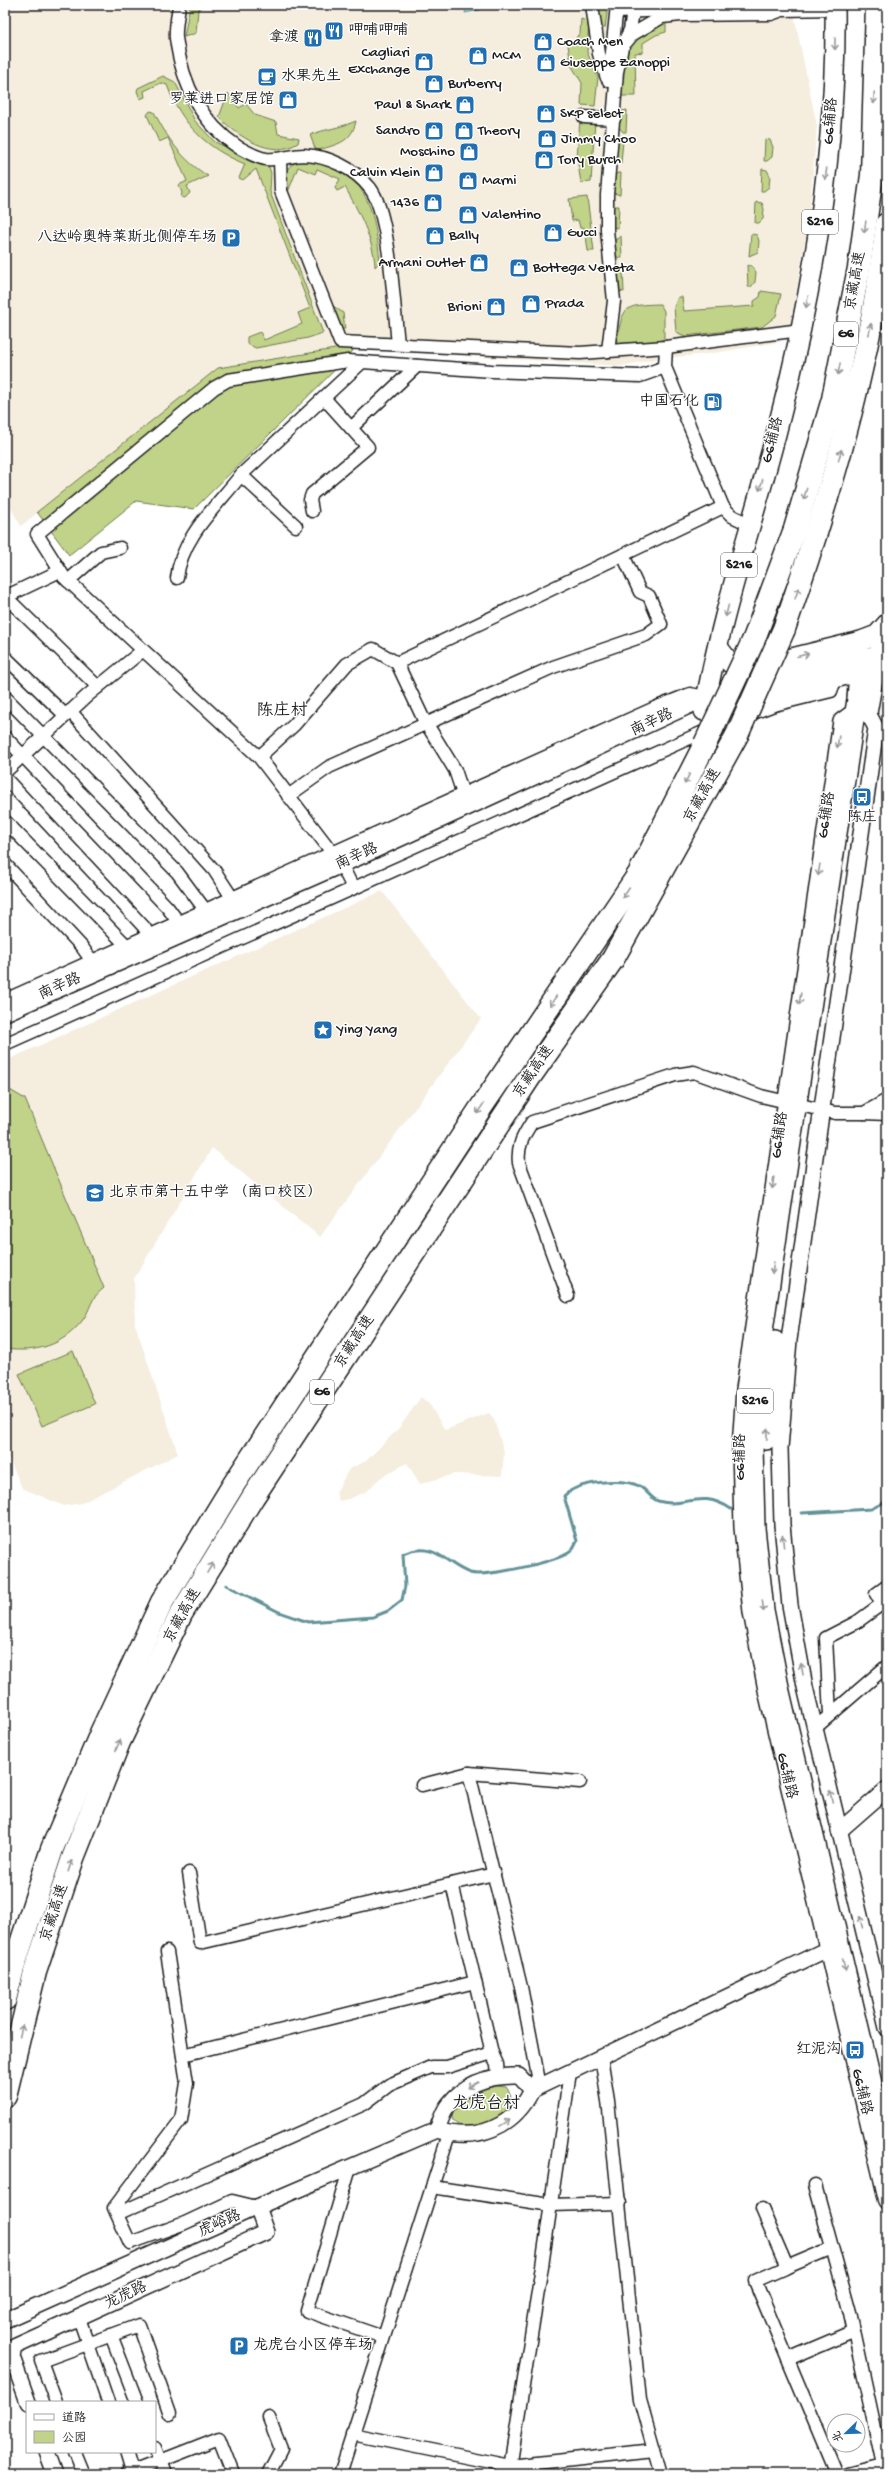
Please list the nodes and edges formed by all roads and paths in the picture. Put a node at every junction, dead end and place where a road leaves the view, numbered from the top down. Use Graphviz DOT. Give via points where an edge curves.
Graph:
graph roads {
  1 [pos="179,5"];
  2 [pos="592,5"];
  3 [pos="835,7"];
  4 [pos="617,8"];
  5 [pos="633,8"];
  6 [pos="877,9"];
  7 [pos="782,10"];
  8 [pos="622,47"];
  9 [pos="609,83"];
  10 [pos="584,117"];
  11 [pos="610,118"];
  12 [pos="280,159"];
  13 [pos="887,224"];
  14 [pos="801,330"];
  15 [pos="398,344"];
  16 [pos="666,347"];
  17 [pos="603,352"];
  18 [pos="362,362"];
  19 [pos="417,366"];
  20 [pos="665,367"];
  21 [pos="324,398"];
  22 [pos="351,428"];
  23 [pos="241,475"];
  24 [pos="723,507"];
  25 [pos="312,512"];
  26 [pos="749,524"];
  27 [pos="296,526"];
  28 [pos="120,548"];
  29 [pos="623,554"];
  30 [pos="60,571"];
  31 [pos="177,578"];
  32 [pos="68,581"];
  33 [pos="5,597"];
  34 [pos="887,624"];
  35 [pos="718,647"];
  36 [pos="142,651"];
  37 [pos="5,657"];
  38 [pos="397,663"];
  39 [pos="875,663"];
  40 [pos="836,678"];
  41 [pos="98,687"];
  42 [pos="5,697"];
  43 [pos="705,704"];
  44 [pos="862,710"];
  45 [pos="68,713"];
  46 [pos="426,724"];
  47 [pos="43,736"];
  48 [pos="5,737"];
  49 [pos="703,739"];
  50 [pos="22,755"];
  51 [pos="259,757"];
  52 [pos="5,772"];
  53 [pos="5,778"];
  54 [pos="288,796"];
  55 [pos="465,800"];
  56 [pos="5,821"];
  57 [pos="340,863"];
  58 [pos="5,864"];
  59 [pos="353,888"];
  60 [pos="233,899"];
  61 [pos="206,911"];
  62 [pos="179,923"];
  63 [pos="149,936"];
  64 [pos="127,946"];
  65 [pos="92,962"];
  66 [pos="5,1000"];
  67 [pos="5,1012"];
  68 [pos="5,1024"];
  69 [pos="5,1044"];
  70 [pos="887,1100"];
  71 [pos="803,1106"];
  72 [pos="864,1113"];
  73 [pos="887,1114"];
  74 [pos="568,1296"];
  75 [pos="887,1586"];
  76 [pos="885,1605"];
  77 [pos="887,1666"];
  78 [pos="830,1715"];
  79 [pos="815,1728"];
  80 [pos="468,1773"];
  81 [pos="580,1782"];
  82 [pos="422,1785"];
  83 [pos="887,1789"];
  84 [pos="839,1831"];
  85 [pos="189,1873"];
  86 [pos="494,1874"];
  87 [pos="452,1884"];
  88 [pos="833,1946"];
  89 [pos="167,1952"];
  90 [pos="475,1982"];
  91 [pos="5,1999"];
  92 [pos="887,2028"];
  93 [pos="492,2053"];
  94 [pos="183,2055"];
  95 [pos="601,2057"];
  96 [pos="570,2072"];
  97 [pos="498,2076"];
  98 [pos="532,2090"];
  99 [pos="887,2090"];
  100 [pos="5,2096"];
  101 [pos="443,2132"];
  102 [pos="887,2147"];
  103 [pos="350,2167"];
  104 [pos="815,2185"];
  105 [pos="432,2187"];
  106 [pos="887,2202"];
  107 [pos="620,2203"];
  108 [pos="551,2205"];
  109 [pos="257,2207"];
  110 [pos="762,2209"];
  111 [pos="117,2214"];
  112 [pos="832,2248"];
  113 [pos="787,2267"];
  114 [pos="79,2318"];
  115 [pos="5,2320"];
  116 [pos="854,2331"];
  117 [pos="111,2335"];
  118 [pos="382,2337"];
  119 [pos="88,2344"];
  120 [pos="788,2359"];
  121 [pos="28,2401"];
  122 [pos="56,2401"];
  123 [pos="108,2401"];
  124 [pos="137,2401"];
  125 [pos="170,2414"];
  126 [pos="269,2418"];
  127 [pos="352,2434"];
  128 [pos="654,2450"];
  129 [pos="156,2451"];
  130 [pos="47,2453"];
  131 [pos="75,2453"];
  132 [pos="126,2453"];
  133 [pos="160,2461"];
  134 [pos="509,2470"];
  135 [pos="130,2473"];
  136 [pos="55,2474"];
  137 [pos="84,2474"];
  138 [pos="165,2474"];
  139 [pos="233,2474"];
  140 [pos="268,2474"];
  141 [pos="340,2474"];
  142 [pos="661,2474"];
  143 [pos="836,2474"];
  144 [pos="847,2474"];
  1 -- 12 [label="street" via="176,36 182,66 193,99 210,124 227,139 250,154 265,159"];
  2 -- 9 [label="street" via="599,54"];
  3 -- 7 [label="street"];
  3 -- 14 [label="main road, G6辅路 / S216, one-way" via="835,74 831,134 819,226"];
  4 -- 5 [label="street"];
  4 -- 9 [label="street"];
  5 -- 7 [label="street" via="772,6"];
  5 -- 8 [label="street" via="630,30"];
  6 -- 49 [label="highway, 京藏高速 / G6, one-way, bridge" via="872,175 859,268 833,399 795,529 754,639"];
  7 -- 8 [label="street" via="771,14 662,17 633,34"];
  8 -- 11 [label="street"];
  9 -- 11 [label="street"];
  10 -- 11 [label="street"];
  11 -- 17 [label="street" via="600,213 608,308"];
  12 -- 15 [label="street" via="280,191 340,342"];
  12 -- 15 [label="street" via="304,155 323,158 352,170 371,189 377,200 385,231"];
  100 -- 13 [label="highway, 京藏高速 / G6, one-way, bridge" via="35,1972 73,1858 120,1742 181,1614 266,1477 529,1078 613,958 737,735 784,629 822,520 857,392 882,270"];
  14 -- 16 [label="street"];
  14 -- 26 [label="main road, G6辅路 / S216, one-way" via="776,434"];
  15 -- 17 [label="street"];
  16 -- 17 [label="street"];
  16 -- 20 [label="street"];
  18 -- 19 [label="street"];
  18 -- 21 [label="street"];
  18 -- 30 [label="street" via="348,361 221,383 37,534"];
  19 -- 20 [label="street" via="640,376"];
  19 -- 22 [label="street"];
  20 -- 24 [label="street"];
  21 -- 22 [label="street"];
  21 -- 23 [label="street"];
  22 -- 25 [label="street" via="368,447 312,494"];
  23 -- 27 [label="street"];
  23 -- 31 [label="street" via="188,541 180,558"];
  24 -- 26 [label="street" via="732,516"];
  24 -- 29 [label="street"];
  26 -- 35 [label="main road, G6辅路 / S216, one-way"];
  28 -- 32 [label="street" via="101,552"];
  29 -- 38 [label="street"];
  29 -- 46 [label="street" via="640,592 649,596 661,624 646,635 553,668"];
  30 -- 32 [label="street"];
  30 -- 33 [label="street"];
  32 -- 36 [label="street"];
  33 -- 41 [label="street"];
  35 -- 34 [label="main road, one-way" via="730,663 752,668 862,641 877,635"];
  34 -- 39 [label="main road, G6辅路 / S216"];
  35 -- 43 [label="main road, G6辅路 / S216"];
  36 -- 41 [label="street"];
  36 -- 51 [label="street"];
  37 -- 45 [label="street"];
  38 -- 46 [label="street"];
  38 -- 51 [label="street" via="373,649 347,664 294,725"];
  39 -- 40 [label="main road"];
  39 -- 43 [label="main road" via="845,660"];
  39 -- 44 [label="main road, G6辅路 / S216"];
  40 -- 43 [label="main road"];
  40 -- 49 [label="street" via="830,691 774,705"];
  41 -- 45 [label="street"];
  42 -- 47 [label="street"];
  43 -- 49 [label="street"];
  43 -- 55 [label="main road, 南辛路"];
  43 -- 57 [label="main road, 南辛路"];
  44 -- 71 [label="main road, G6辅路 / S216"];
  44 -- 71 [label="street, G6辅路 / S216, one-way" via="841,721"];
  45 -- 47 [label="street"];
  45 -- 60 [label="street" via="214,870"];
  46 -- 54 [label="street" via="329,766"];
  46 -- 55 [label="street" via="455,770"];
  47 -- 50 [label="street"];
  47 -- 61 [label="street" via="177,872"];
  48 -- 50 [label="street"];
  49 -- 59 [label="street"];
  49 -- 91 [label="highway, 京藏高速 / G6, one-way" via="639,874 480,1109 256,1451 162,1602 100,1733 52,1849"];
  50 -- 52 [label="street"];
  50 -- 62 [label="street" via="168,908"];
  51 -- 54 [label="street"];
  53 -- 63 [label="street" via="144,927"];
  54 -- 57 [label="street"];
  55 -- 57 [label="main road, 南辛路"];
  56 -- 64 [label="street"];
  57 -- 59 [label="street"];
  57 -- 60 [label="street"];
  57 -- 67 [label="main road, 南辛路"];
  57 -- 68 [label="main road, 南辛路"];
  58 -- 65 [label="street" via="82,947"];
  59 -- 69 [label="street"];
  60 -- 61 [label="street"];
  61 -- 62 [label="street"];
  62 -- 63 [label="street"];
  63 -- 64 [label="street"];
  64 -- 65 [label="street"];
  65 -- 66 [label="street"];
  70 -- 72 [label="street"];
  71 -- 72 [label="street" via="835,1113"];
  71 -- 74 [label="street" via="760,1096 694,1072 675,1075 532,1122 523,1135 518,1150 519,1163"];
  79 -- 71 [label="street, G6辅路 / S216, one-way" via="790,1606 782,1525 780,1448"];
  71 -- 88 [label="main road, G6辅路 / S216, one-way" via="756,1390 753,1447 754,1528 764,1610"];
  99 -- 71 [label="main road, G6辅路 / S216, one-way" via="791,1690 776,1608 768,1526 766,1447 770,1391"];
  72 -- 73 [label="street"];
  75 -- 76 [label="street" via="876,1594"];
  76 -- 78 [label="street" via="826,1638"];
  77 -- 78 [label="street"];
  78 -- 79 [label="street"];
  84 -- 79 [label="street, G6辅路 / S216, one-way"];
  80 -- 81 [label="street"];
  80 -- 82 [label="street"];
  80 -- 86 [label="street"];
  83 -- 84 [label="street"];
  92 -- 84 [label="street, G6辅路 / S216, one-way"];
  85 -- 87 [label="street" via="200,1943"];
  86 -- 87 [label="street"];
  86 -- 98 [label="street" via="521,1987 538,2076"];
  87 -- 90 [label="street"];
  88 -- 95 [label="street"];
  88 -- 102 [label="main road, G6辅路 / S216, one-way"];
  88 -- 106 [label="street, G6辅路 / S216"];
  89 -- 94 [label="street"];
  90 -- 93 [label="street"];
  90 -- 94 [label="street"];
  93 -- 97 [label="street" via="497,2064"];
  93 -- 111 [label="street" via="446,2067 431,2067 389,2085 364,2104"];
  94 -- 111 [label="street" via="187,2083 180,2120 117,2203 114,2208"];
  95 -- 96 [label="street"];
  95 -- 107 [label="street"];
  96 -- 98 [label="street"];
  96 -- 108 [label="street"];
  97 -- 98 [label="street" via="519,2076"];
  97 -- 101 [label="street, one-way" via="481,2080 463,2090 448,2105"];
  101 -- 98 [label="street, 虎峪路, one-way" via="480,2132 496,2128 524,2106"];
  101 -- 103 [label="street, 虎峪路"];
  101 -- 105 [label="street"];
  103 -- 109 [label="street, 虎峪路"];
  103 -- 118 [label="street" via="307,2311"];
  104 -- 112 [label="street"];
  105 -- 108 [label="street"];
  105 -- 118 [label="street"];
  107 -- 108 [label="street"];
  107 -- 128 [label="street" via="640,2400"];
  108 -- 134 [label="street"];
  109 -- 111 [label="street" via="232,2201 185,2223 130,2243"];
  109 -- 114 [label="street, 龙虎路" via="266,2232"];
  109 -- 115 [label="street, 虎峪路"];
  110 -- 113 [label="street"];
  112 -- 113 [label="street"];
  112 -- 116 [label="street"];
  113 -- 120 [label="street" via="755,2281"];
  114 -- 119 [label="street"];
  114 -- 121 [label="street, 龙虎路" via="14,2347 12,2357"];
  116 -- 120 [label="street"];
  116 -- 144 [label="street" via="883,2465"];
  117 -- 119 [label="street"];
  117 -- 124 [label="street"];
  117 -- 125 [label="street" via="139,2325"];
  118 -- 127 [label="street"];
  119 -- 122 [label="street" via="41,2361"];
  119 -- 123 [label="street"];
  120 -- 143 [label="street"];
  126 -- 140 [label="street" via="281,2449"];
  127 -- 134 [label="street"];
  127 -- 141 [label="street"];
  128 -- 134 [label="street"];
  128 -- 142 [label="street"];
  129 -- 133 [label="street"];
  130 -- 136 [label="street"];
  131 -- 137 [label="street"];
  132 -- 135 [label="street"];
  133 -- 135 [label="street"];
  133 -- 138 [label="street"];
  133 -- 139 [label="street" via="219,2438"];
}
